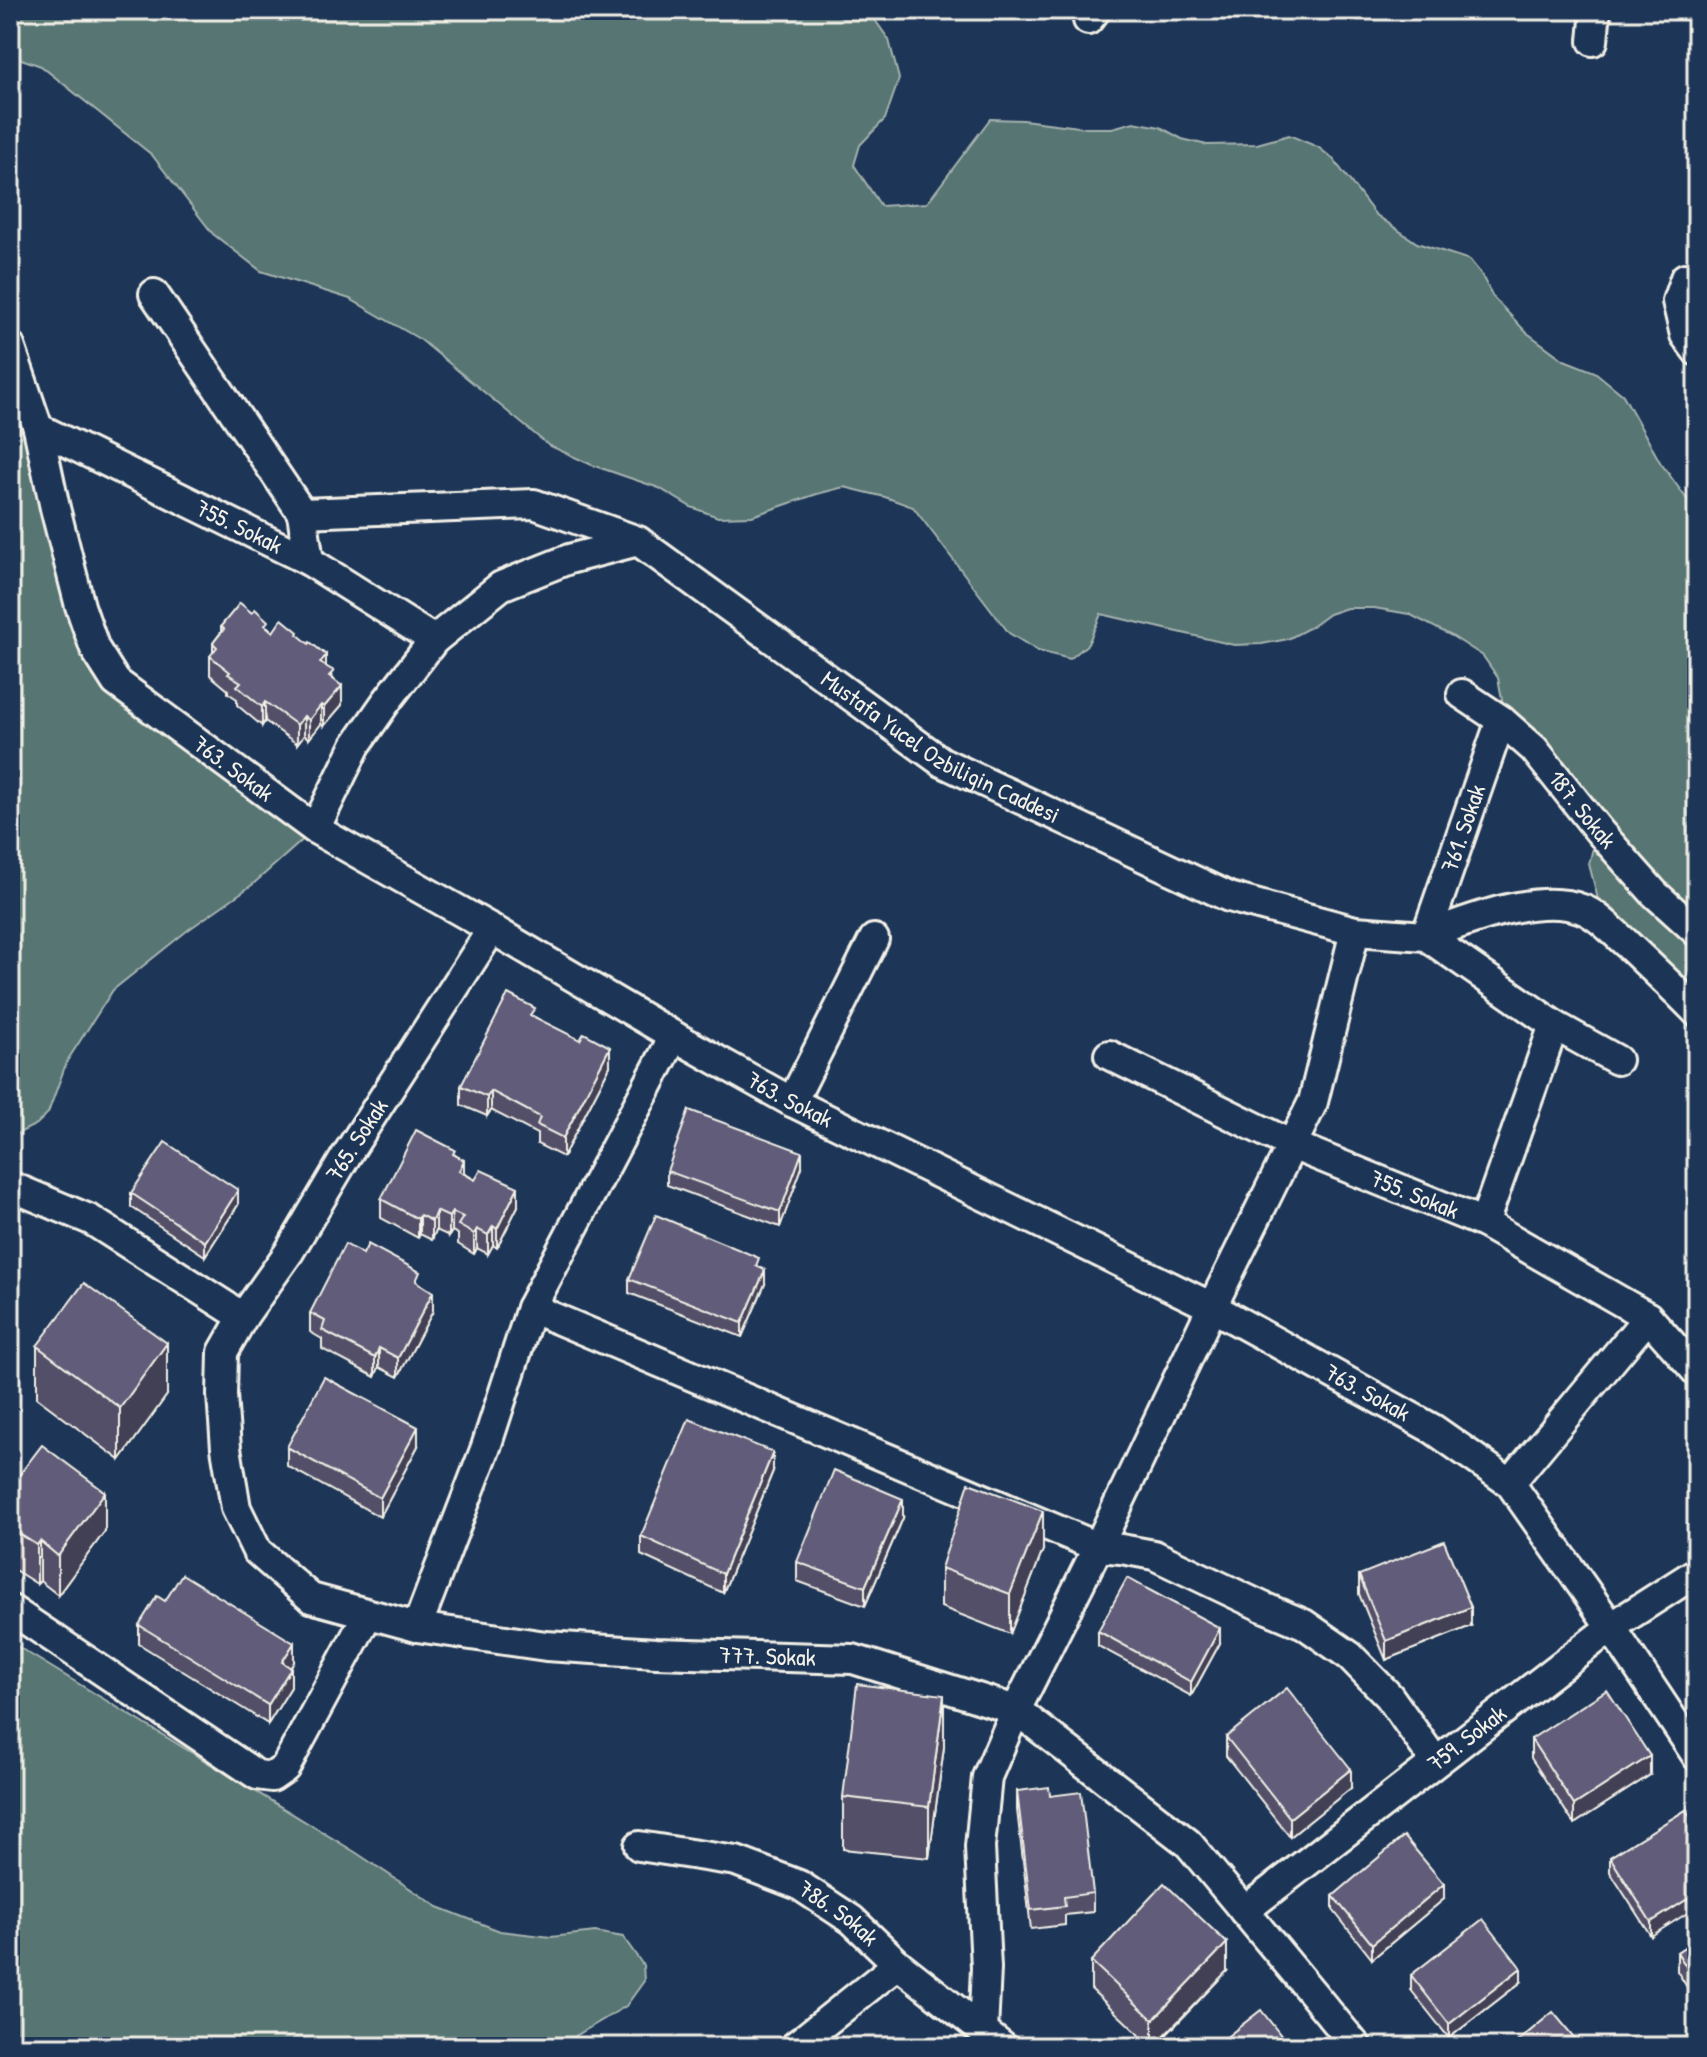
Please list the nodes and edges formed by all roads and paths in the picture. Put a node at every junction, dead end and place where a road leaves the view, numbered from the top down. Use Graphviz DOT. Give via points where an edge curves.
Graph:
graph roads {
  1 [pos="1596,10"];
  2 [pos="1593,41"];
  3 [pos="1685,278"];
  4 [pos="154,294"];
  5 [pos="10,346"];
  6 [pos="1697,351"];
  7 [pos="38,428"];
  8 [pos="302,513"];
  9 [pos="638,541"];
  10 [pos="309,561"];
  11 [pos="434,640"];
  12 [pos="1462,694"];
  13 [pos="1501,720"];
  14 [pos="315,829"];
  15 [pos="492,929"];
  16 [pos="1355,931"];
  17 [pos="1697,932"];
  18 [pos="1426,936"];
  19 [pos="874,939"];
  20 [pos="1697,1012"];
  21 [pos="1554,1025"];
  22 [pos="674,1036"];
  23 [pos="1109,1055"];
  24 [pos="1617,1060"];
  25 [pos="792,1102"];
  26 [pos="1292,1145"];
  27 [pos="10,1186"];
  28 [pos="1484,1223"];
  29 [pos="1212,1307"];
  30 [pos="531,1308"];
  31 [pos="243,1317"];
  32 [pos="1648,1317"];
  33 [pos="223,1352"];
  34 [pos="1697,1372"];
  35 [pos="1510,1483"];
  36 [pos="1098,1547"];
  37 [pos="1697,1572"];
  38 [pos="10,1609"];
  39 [pos="368,1614"];
  40 [pos="417,1627"];
  41 [pos="1611,1627"];
  42 [pos="1016,1710"];
  43 [pos="1697,1756"];
  44 [pos="1435,1761"];
  45 [pos="639,1846"];
  46 [pos="1244,1911"];
  47 [pos="898,1964"];
  48 [pos="993,2039"];
  49 [pos="794,2047"];
  50 [pos="1357,2047"];
  1 -- 2 [label="street"];
  3 -- 6 [label="street" via="1677,301 1685,335"];
  4 -- 8 [label="street"];
  5 -- 7 [label="street, 763. Sokak"];
  7 -- 10 [label="street, 755. Sokak"];
  7 -- 14 [label="street, 763. Sokak" via="80,606 95,649 116,682"];
  8 -- 9 [label="street, Mustafa Yucel Ozbiligin Caddesi" via="534,504"];
  8 -- 10 [label="street"];
  9 -- 11 [label="street" via="569,559 501,586"];
  9 -- 16 [label="street, Mustafa Yucel Ozbiligin Caddesi" via="942,762 1229,897"];
  10 -- 11 [label="street, 755. Sokak"];
  11 -- 14 [label="street" via="356,745"];
  12 -- 13 [label="street, 187. Sokak"];
  13 -- 17 [label="street, 187. Sokak" via="1534,749 1654,893"];
  13 -- 18 [label="street, 761. Sokak"];
  14 -- 15 [label="street, 763. Sokak"];
  15 -- 22 [label="street, 763. Sokak"];
  15 -- 31 [label="street, 765. Sokak"];
  16 -- 18 [label="street, Mustafa Yucel Ozbiligin Caddesi"];
  16 -- 26 [label="street" via="1313,1102"];
  18 -- 20 [label="street" via="1518,907 1554,904 1582,909 1604,923"];
  18 -- 21 [label="street"];
  19 -- 25 [label="street"];
  21 -- 24 [label="street"];
  21 -- 28 [label="street"];
  22 -- 25 [label="street, 763. Sokak"];
  22 -- 30 [label="street"];
  23 -- 26 [label="street, 755. Sokak"];
  25 -- 29 [label="street, 763. Sokak"];
  26 -- 28 [label="street, 755. Sokak"];
  26 -- 29 [label="street"];
  27 -- 31 [label="street" via="91,1220"];
  28 -- 32 [label="street, 755. Sokak"];
  29 -- 35 [label="street, 763. Sokak" via="1433,1429"];
  29 -- 36 [label="street"];
  30 -- 36 [label="street"];
  30 -- 40 [label="street" via="486,1447"];
  31 -- 33 [label="street, 765. Sokak"];
  32 -- 34 [label="street, 755. Sokak"];
  32 -- 35 [label="street"];
  33 -- 39 [label="street, 777. Sokak" via="226,1448 236,1508 257,1551 311,1598"];
  35 -- 41 [label="street, 763. Sokak"];
  36 -- 42 [label="street"];
  36 -- 44 [label="street" via="1154,1555 1304,1624 1350,1656 1389,1696"];
  37 -- 41 [label="street, 759. Sokak"];
  38 -- 39 [label="street" via="257,1775 272,1777 285,1768"];
  39 -- 40 [label="street, 777. Sokak"];
  40 -- 42 [label="street, 777. Sokak" via="546,1646 853,1659"];
  41 -- 43 [label="street, 763. Sokak"];
  41 -- 44 [label="street, 759. Sokak"];
  42 -- 46 [label="street, 777. Sokak" via="1188,1843"];
  42 -- 48 [label="street" via="987,1777 980,1847"];
  44 -- 46 [label="street, 759. Sokak"];
  45 -- 47 [label="street, 786. Sokak" via="736,1861 799,1885 852,1920"];
  46 -- 50 [label="street, 777. Sokak"];
  47 -- 48 [label="street, 786. Sokak"];
  47 -- 49 [label="street"];
}
